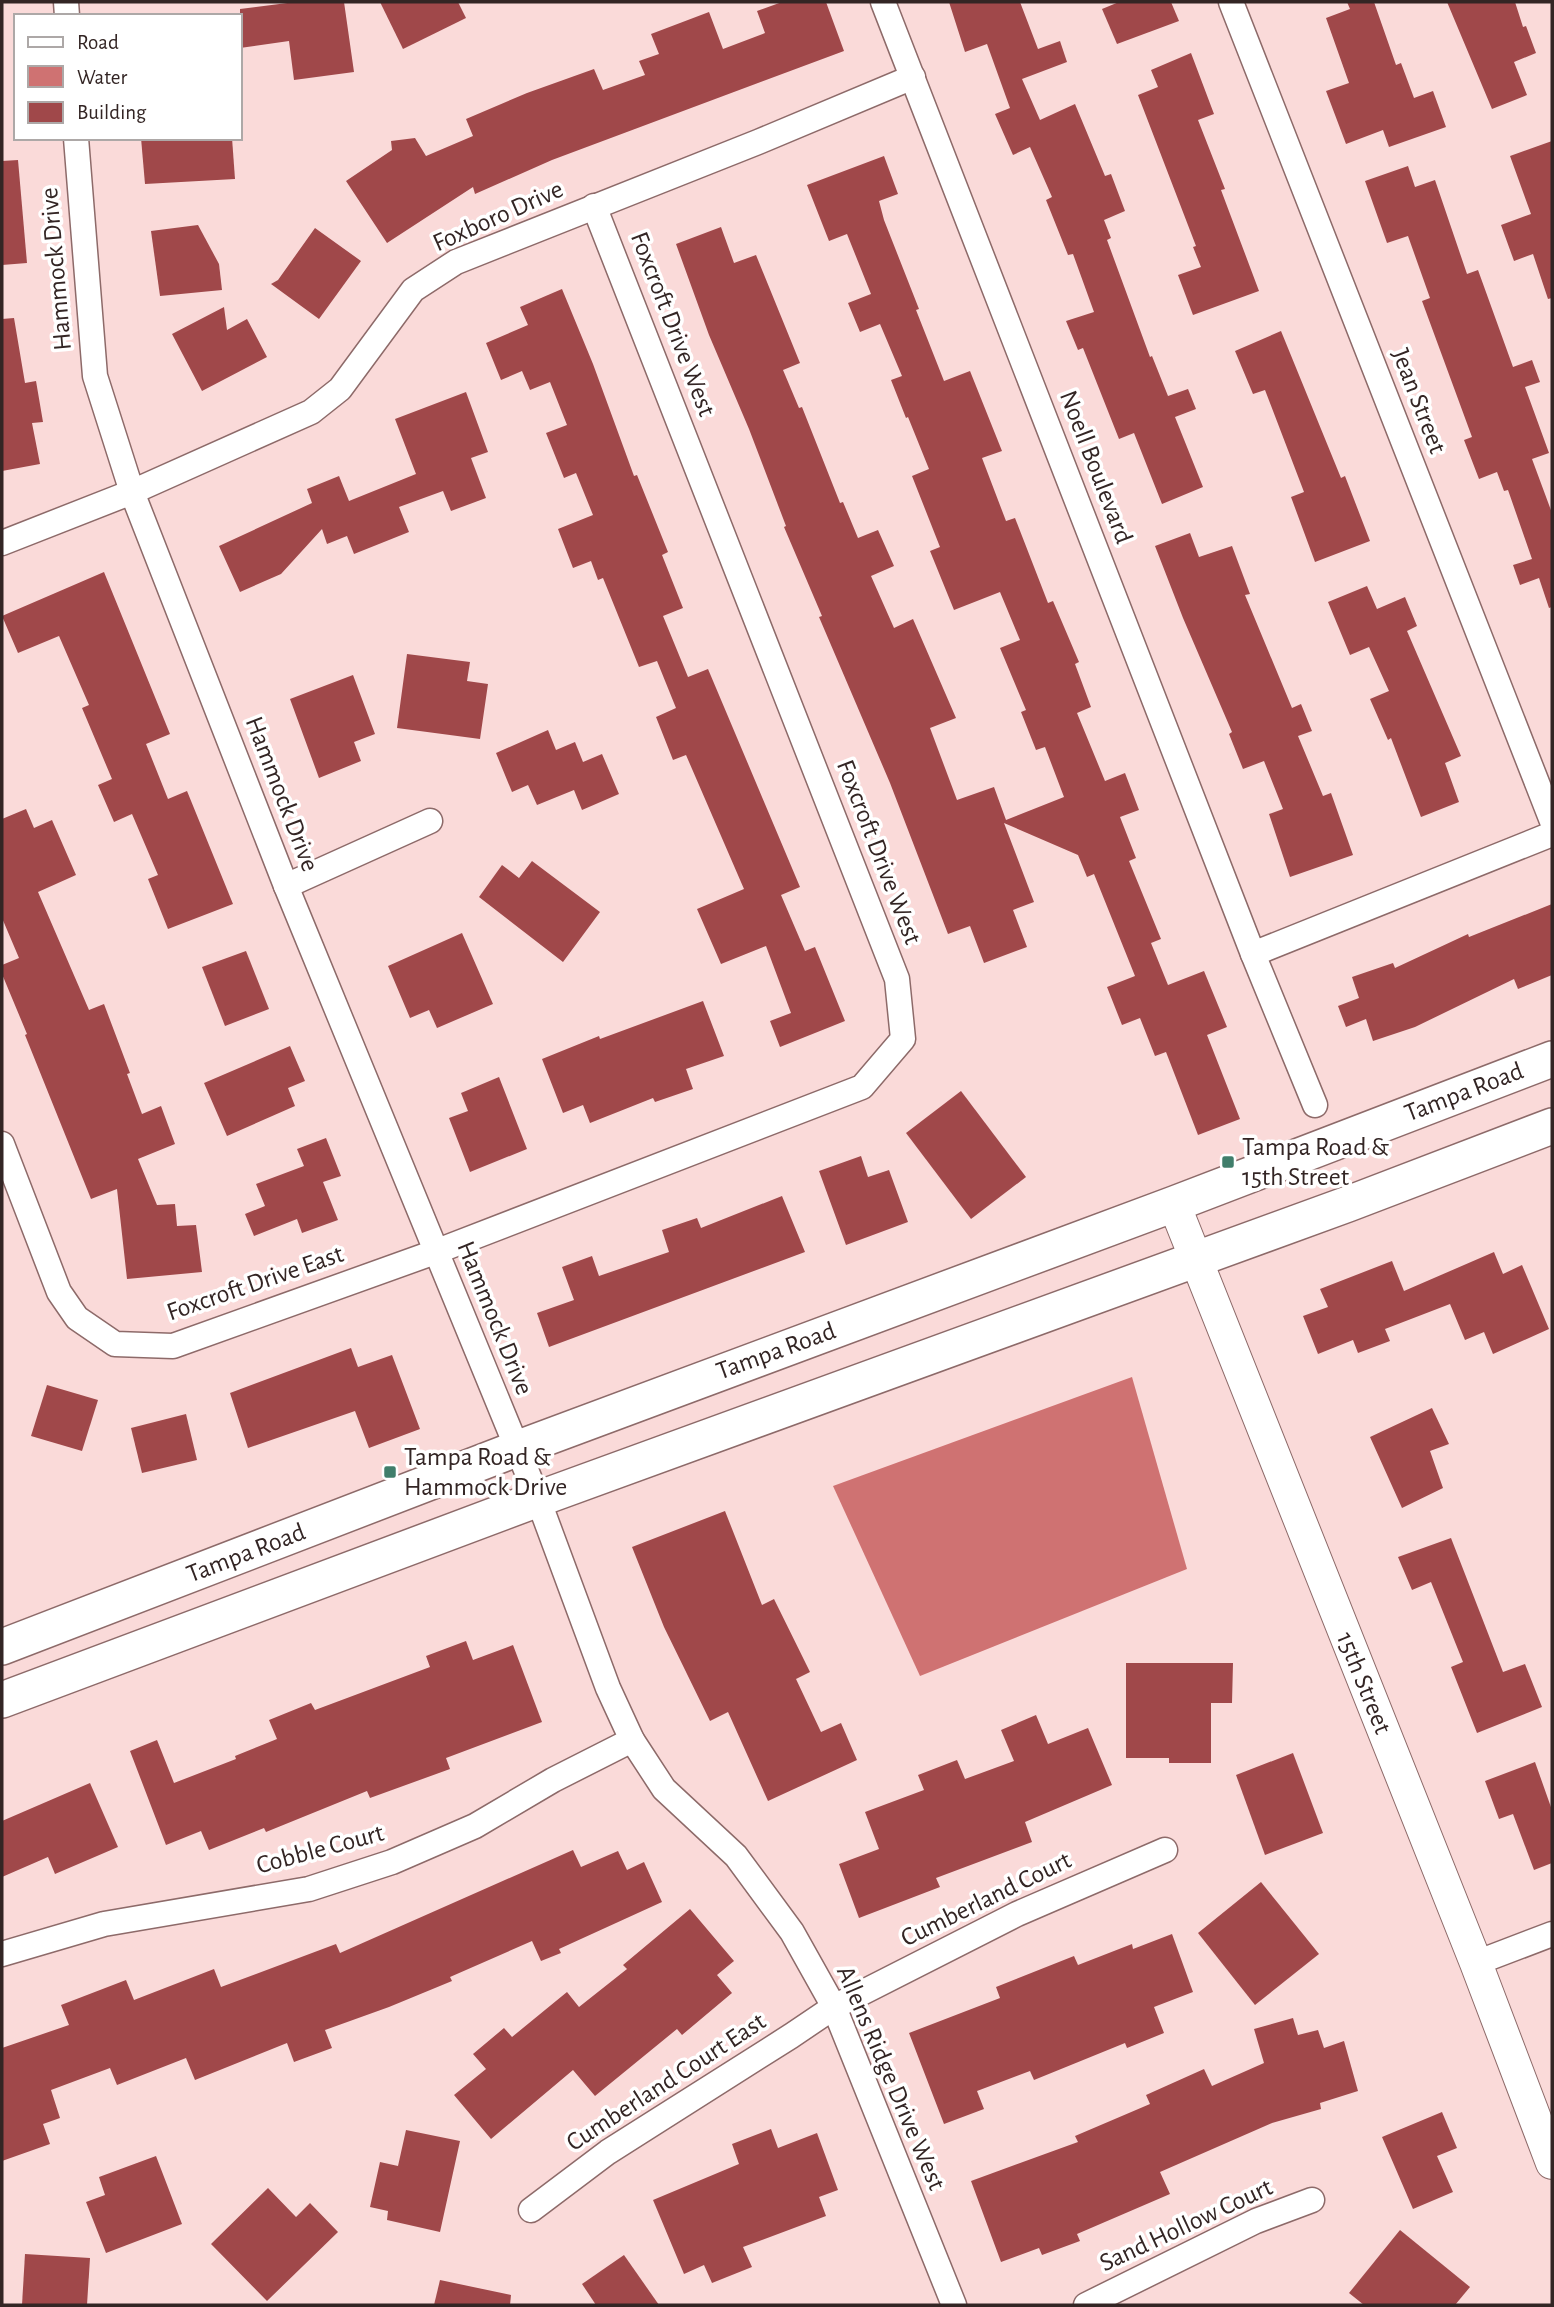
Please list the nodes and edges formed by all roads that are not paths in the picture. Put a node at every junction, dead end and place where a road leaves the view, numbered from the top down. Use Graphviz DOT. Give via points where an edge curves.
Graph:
graph roads {
  1 [pos="883,2"];
  2 [pos="1231,2"];
  3 [pos="913,77"];
  4 [pos="76,140"];
  5 [pos="594,206"];
  6 [pos="132,492"];
  7 [pos="2,543"];
  8 [pos="429,821"];
  9 [pos="1552,821"];
  10 [pos="1552,834"];
  11 [pos="286,886"];
  12 [pos="1253,954"];
  13 [pos="1552,1059"];
  14 [pos="1315,1105"];
  15 [pos="1552,1125"];
  16 [pos="2,1144"];
  17 [pos="1174,1204"];
  18 [pos="436,1252"];
  19 [pos="1196,1260"];
  20 [pos="516,1449"];
  21 [pos="538,1499"];
  22 [pos="2,1647"];
  23 [pos="2,1700"];
  24 [pos="632,1740"];
  25 [pos="1165,1850"];
  26 [pos="1552,1934"];
  27 [pos="2,1954"];
  28 [pos="1476,1963"];
  29 [pos="834,2007"];
  30 [pos="1552,2163"];
  31 [pos="1312,2200"];
  32 [pos="531,2210"];
  33 [pos="954,2305"];
  34 [pos="1086,2305"];
  1 -- 3 [label="street, Noell Boulevard"];
  2 -- 9 [label="street, Jean Street"];
  3 -- 5 [label="street, Foxboro Drive"];
  3 -- 12 [label="street, Noell Boulevard"];
  4 -- 6 [label="street, Hammock Drive" via="95,376"];
  5 -- 6 [label="street, Foxboro Drive" via="456,262 413,290 340,389 311,412"];
  5 -- 18 [label="street, Foxcroft Drive West" via="897,979 903,1039 862,1087"];
  6 -- 7 [label="street, Foxboro Drive"];
  6 -- 11 [label="street, Hammock Drive"];
  8 -- 11 [label="street"];
  10 -- 12 [label="street"];
  11 -- 18 [label="street, Hammock Drive"];
  12 -- 14 [label="street, Noell Boulevard"];
  13 -- 17 [label="main road, Tampa Road"];
  15 -- 19 [label="main road, Tampa Road"];
  16 -- 18 [label="street, Foxcroft Drive East" via="59,1292 78,1318 115,1344 173,1346"];
  17 -- 19 [label="street, 15th Street"];
  17 -- 20 [label="main road, Tampa Road"];
  18 -- 20 [label="street, Hammock Drive"];
  19 -- 21 [label="main road, Tampa Road"];
  19 -- 28 [label="street, 15th Street"];
  20 -- 21 [label="street, Allens Ridge Drive West"];
  20 -- 22 [label="main road, Tampa Road"];
  21 -- 23 [label="main road, Tampa Road"];
  21 -- 24 [label="street, Allens Ridge Drive West"];
  24 -- 27 [label="street, Cobble Court" via="475,1826 392,1862 309,1889 103,1924"];
  24 -- 29 [label="street, Allens Ridge Drive West" via="664,1789 736,1856 792,1932"];
  25 -- 29 [label="street, Cumberland Court" via="1017,1914"];
  26 -- 28 [label="street"];
  28 -- 30 [label="street, 15th Street"];
  29 -- 32 [label="street, Cumberland Court East" via="608,2152"];
  29 -- 33 [label="street, Allens Ridge Drive West"];
  31 -- 34 [label="street, Sand Hollow Court" via="1256,2221"];
}
